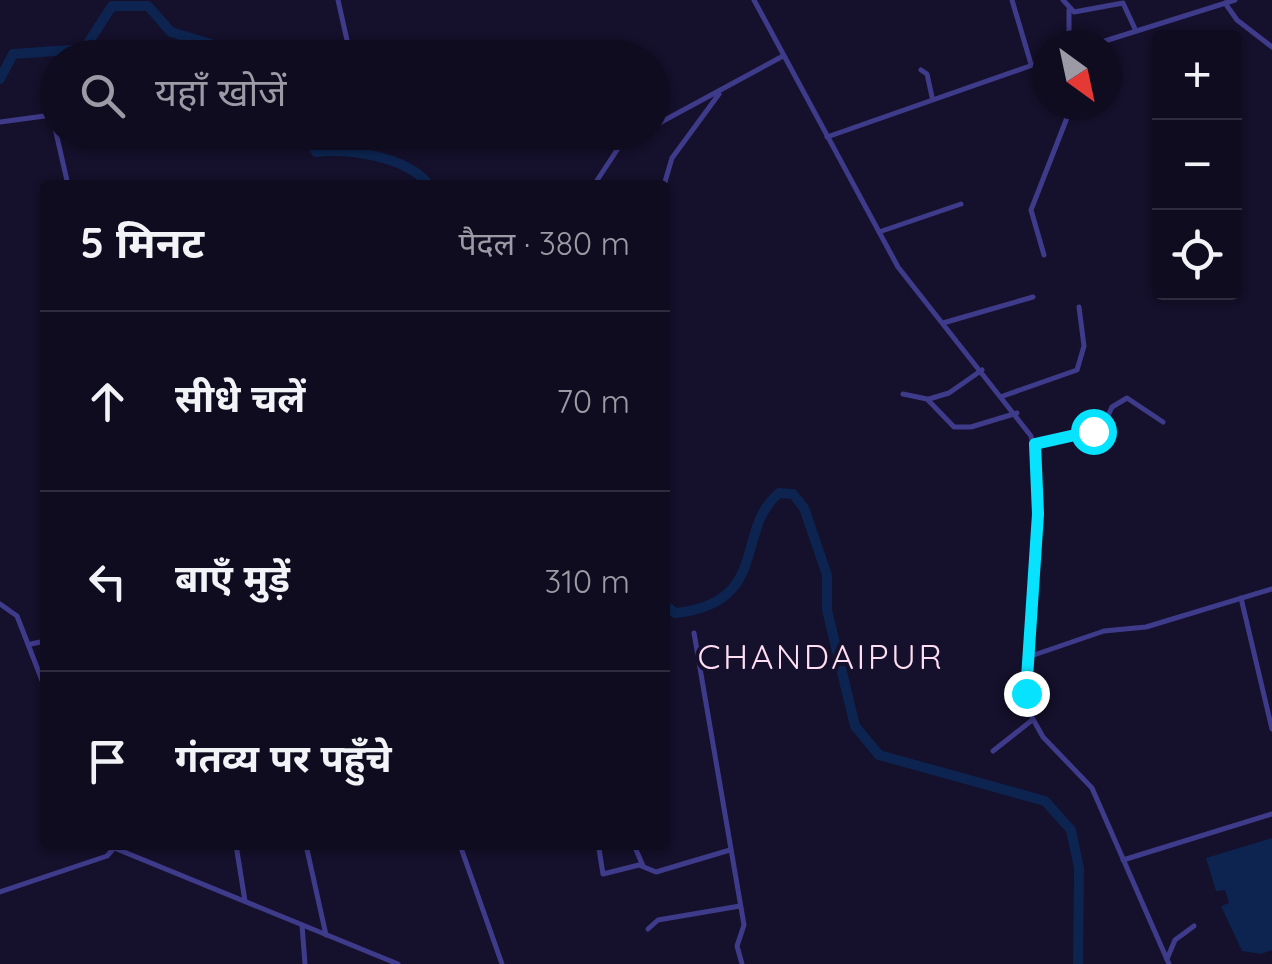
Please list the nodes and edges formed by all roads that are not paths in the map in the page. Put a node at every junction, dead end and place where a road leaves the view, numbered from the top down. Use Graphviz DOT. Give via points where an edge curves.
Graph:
graph roads {
  1 [pos="338,0"];
  2 [pos="754,0"];
  3 [pos="1012,0"];
  4 [pos="1063,0"];
  5 [pos="1234,0"];
  6 [pos="1224,3"];
  7 [pos="1069,10"];
  8 [pos="1070,30"];
  9 [pos="1136,31"];
  10 [pos="1122,35"];
  11 [pos="347,40"];
  12 [pos="1272,47"];
  13 [pos="783,56"];
  14 [pos="1031,65"];
  15 [pos="921,70"];
  16 [pos="720,92"];
  17 [pos="932,97"];
  18 [pos="40,116"];
  19 [pos="670,118"];
  20 [pos="1066,120"];
  21 [pos="0,122"];
  22 [pos="827,137"];
  23 [pos="60,150"];
  24 [pos="617,150"];
  25 [pos="67,180"];
  26 [pos="597,180"];
  27 [pos="665,180"];
  28 [pos="961,204"];
  29 [pos="878,233"];
  30 [pos="1044,256"];
  31 [pos="1033,297"];
  32 [pos="1079,307"];
  33 [pos="943,323"];
  34 [pos="982,370"];
  35 [pos="903,394"];
  36 [pos="1004,396"];
  37 [pos="928,399"];
  38 [pos="1017,413"];
  39 [pos="1163,422"];
  40 [pos="1035,444"];
  41 [pos="1272,588"];
  42 [pos="1241,598"];
  43 [pos="0,604"];
  44 [pos="694,634"];
  45 [pos="40,642"];
  46 [pos="31,644"];
  47 [pos="1028,657"];
  48 [pos="40,672"];
  49 [pos="1031,722"];
  50 [pos="1272,728"];
  51 [pos="993,751"];
  52 [pos="1272,814"];
  53 [pos="109,850"];
  54 [pos="115,850"];
  55 [pos="237,850"];
  56 [pos="307,850"];
  57 [pos="462,850"];
  58 [pos="599,850"];
  59 [pos="636,850"];
  60 [pos="730,850"];
  61 [pos="1123,860"];
  62 [pos="644,868"];
  63 [pos="0,892"];
  64 [pos="245,902"];
  65 [pos="740,906"];
  66 [pos="1194,926"];
  67 [pos="301,928"];
  68 [pos="648,929"];
  69 [pos="326,935"];
  70 [pos="1157,937"];
  71 [pos="1175,940"];
  72 [pos="1168,962"];
  73 [pos="305,964"];
  74 [pos="398,964"];
  75 [pos="502,964"];
  76 [pos="742,964"];
  1 -- 11 [label="street"];
  2 -- 13 [label="street"];
  3 -- 14 [label="street"];
  4 -- 7 [label="street"];
  5 -- 6 [label="street"];
  6 -- 9 [label="street"];
  6 -- 12 [label="street"];
  7 -- 8 [label="street"];
  7 -- 9 [label="street" via="1123,2"];
  9 -- 10 [label="street"];
  13 -- 16 [label="street"];
  13 -- 22 [label="street"];
  14 -- 17 [label="street"];
  15 -- 17 [label="street"];
  16 -- 19 [label="street"];
  16 -- 27 [label="street" via="672,158"];
  17 -- 22 [label="street"];
  18 -- 21 [label="street"];
  20 -- 30 [label="street" via="1031,210"];
  22 -- 29 [label="street"];
  23 -- 25 [label="street"];
  24 -- 26 [label="street"];
  28 -- 29 [label="street"];
  29 -- 33 [label="street"];
  31 -- 33 [label="street"];
  32 -- 36 [label="street" via="1084,346 1077,370"];
  33 -- 34 [label="street"];
  34 -- 36 [label="street"];
  34 -- 37 [label="street"];
  35 -- 37 [label="street"];
  36 -- 38 [label="street"];
  37 -- 38 [label="street" via="954,427"];
  38 -- 40 [label="street"];
  39 -- 40 [label="street" via="1128,398 1112,407 1102,428"];
  40 -- 47 [label="street"];
  41 -- 42 [label="street"];
  42 -- 47 [label="street"];
  42 -- 50 [label="street"];
  43 -- 46 [label="street" via="15,613"];
  44 -- 60 [label="street"];
  45 -- 46 [label="street"];
  46 -- 48 [label="street"];
  47 -- 49 [label="street" via="1025,704"];
  49 -- 51 [label="street"];
  49 -- 61 [label="street" via="1092,788"];
  52 -- 61 [label="street"];
  53 -- 63 [label="street"];
  54 -- 64 [label="street"];
  55 -- 64 [label="street"];
  56 -- 69 [label="street"];
  57 -- 75 [label="street"];
  58 -- 62 [label="street" via="602,873"];
  59 -- 62 [label="street"];
  60 -- 62 [label="street" via="656,872"];
  60 -- 65 [label="street"];
  61 -- 70 [label="street"];
  64 -- 67 [label="street"];
  65 -- 68 [label="street" via="658,920"];
  65 -- 76 [label="street"];
  66 -- 71 [label="street"];
  67 -- 69 [label="street"];
  67 -- 73 [label="street"];
  69 -- 74 [label="street"];
  70 -- 71 [label="street"];
  70 -- 72 [label="street"];
  71 -- 72 [label="street"];
}
